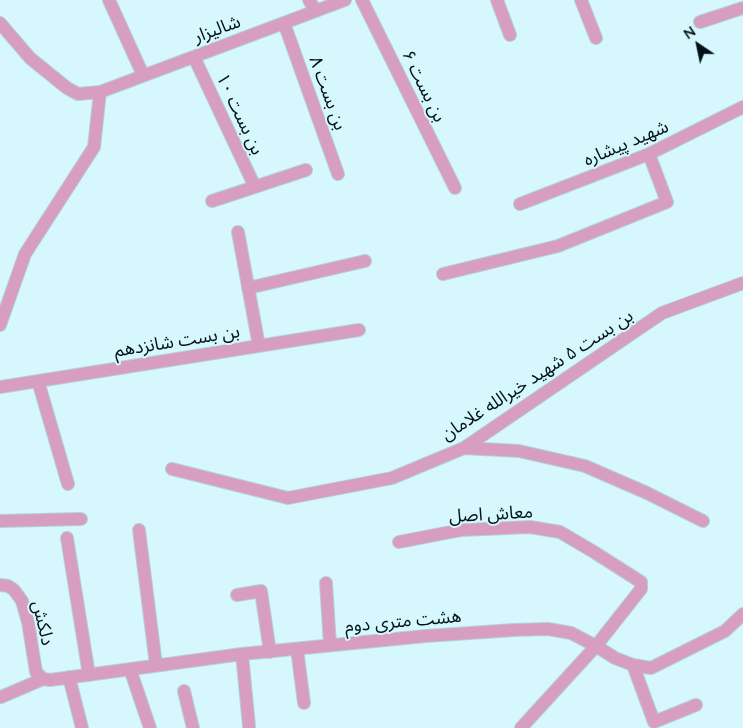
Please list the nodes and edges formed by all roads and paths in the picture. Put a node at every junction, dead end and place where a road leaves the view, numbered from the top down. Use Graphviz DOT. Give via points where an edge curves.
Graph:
graph roads {
  1 [pos="108,0"];
  2 [pos="309,0"];
  3 [pos="345,0"];
  4 [pos="362,0"];
  5 [pos="497,0"];
  6 [pos="581,0"];
  7 [pos="743,8"];
  8 [pos="316,11"];
  9 [pos="700,22"];
  10 [pos="0,23"];
  11 [pos="284,23"];
  12 [pos="510,36"];
  13 [pos="596,38"];
  14 [pos="194,56"];
  15 [pos="143,75"];
  16 [pos="100,92"];
  17 [pos="743,107"];
  18 [pos="649,154"];
  19 [pos="306,170"];
  20 [pos="338,174"];
  21 [pos="254,187"];
  22 [pos="455,188"];
  23 [pos="212,201"];
  24 [pos="520,204"];
  25 [pos="238,232"];
  26 [pos="364,261"];
  27 [pos="443,274"];
  28 [pos="743,283"];
  29 [pos="248,288"];
  30 [pos="0,325"];
  31 [pos="358,330"];
  32 [pos="259,346"];
  33 [pos="38,381"];
  34 [pos="0,387"];
  35 [pos="464,448"];
  36 [pos="172,469"];
  37 [pos="68,484"];
  38 [pos="81,518"];
  39 [pos="0,521"];
  40 [pos="703,521"];
  41 [pos="139,530"];
  42 [pos="67,538"];
  43 [pos="399,542"];
  44 [pos="326,583"];
  45 [pos="0,585"];
  46 [pos="237,595"];
  47 [pos="743,614"];
  48 [pos="330,646"];
  49 [pos="596,646"];
  50 [pos="296,649"];
  51 [pos="270,652"];
  52 [pos="242,654"];
  53 [pos="156,665"];
  54 [pos="633,666"];
  55 [pos="130,669"];
  56 [pos="88,675"];
  57 [pos="69,677"];
  58 [pos="43,679"];
  59 [pos="184,691"];
  60 [pos="1,696"];
  61 [pos="304,703"];
  62 [pos="696,705"];
  63 [pos="249,726"];
  64 [pos="82,728"];
  65 [pos="150,728"];
  66 [pos="193,728"];
  67 [pos="521,728"];
  1 -- 15 [label="street"];
  2 -- 8 [label="street"];
  3 -- 8 [label="street, شالیزار"];
  4 -- 22 [label="street, بن بست ۶"];
  5 -- 12 [label="street"];
  6 -- 13 [label="street"];
  7 -- 9 [label="street"];
  8 -- 11 [label="street, شالیزار"];
  10 -- 16 [label="street" via="30,58 67,88 78,94"];
  11 -- 14 [label="street, شالیزار"];
  11 -- 20 [label="street, بن بست ۸"];
  14 -- 15 [label="street, شالیزار"];
  14 -- 21 [label="street, بن بست ۱۰"];
  15 -- 16 [label="street, شالیزار"];
  16 -- 30 [label="street" via="94,147 25,254"];
  17 -- 18 [label="street, شهید پیشاره"];
  18 -- 24 [label="street, شهید پیشاره"];
  18 -- 27 [label="street" via="667,202 558,246"];
  19 -- 21 [label="street"];
  21 -- 23 [label="street"];
  25 -- 29 [label="street"];
  26 -- 29 [label="street"];
  28 -- 35 [label="street, بن بست ۵ شهید خیرالله غلامان" via="662,313"];
  29 -- 32 [label="street"];
  31 -- 32 [label="street, بن بست شانزدهم"];
  32 -- 33 [label="street, بن بست شانزدهم"];
  33 -- 34 [label="street, بن بست شانزدهم"];
  33 -- 37 [label="street"];
  35 -- 36 [label="street, بن بست ۵ شهید خیرالله غلامان" via="392,478 288,498"];
  35 -- 40 [label="street" via="519,450 585,466"];
  38 -- 39 [label="street"];
  41 -- 53 [label="street"];
  42 -- 56 [label="street"];
  43 -- 49 [label="street, معاش اصل" via="461,530 530,527 560,532 641,582 641,589"];
  44 -- 48 [label="street"];
  45 -- 58 [label="street, دلکش" via="14,590 22,602 36,672"];
  46 -- 51 [label="street" via="261,591"];
  47 -- 54 [label="street, هشت متری دوم" via="725,631 660,665 651,668"];
  48 -- 49 [label="street, هشت متری دوم" via="426,636 548,629 571,633"];
  48 -- 50 [label="street, هشت متری دوم"];
  49 -- 54 [label="street, هشت متری دوم"];
  49 -- 67 [label="street"];
  50 -- 51 [label="street, هشت متری دوم"];
  50 -- 61 [label="street"];
  51 -- 52 [label="street, هشت متری دوم"];
  52 -- 53 [label="street, هشت متری دوم"];
  52 -- 63 [label="street"];
  53 -- 55 [label="street, هشت متری دوم"];
  54 -- 62 [label="street" via="654,722"];
  55 -- 56 [label="street, هشت متری دوم"];
  55 -- 65 [label="street"];
  56 -- 57 [label="street, هشت متری دوم"];
  57 -- 58 [label="street, هشت متری دوم"];
  57 -- 64 [label="street"];
  58 -- 60 [label="street, هشت متری دوم"];
  59 -- 66 [label="street"];
}
